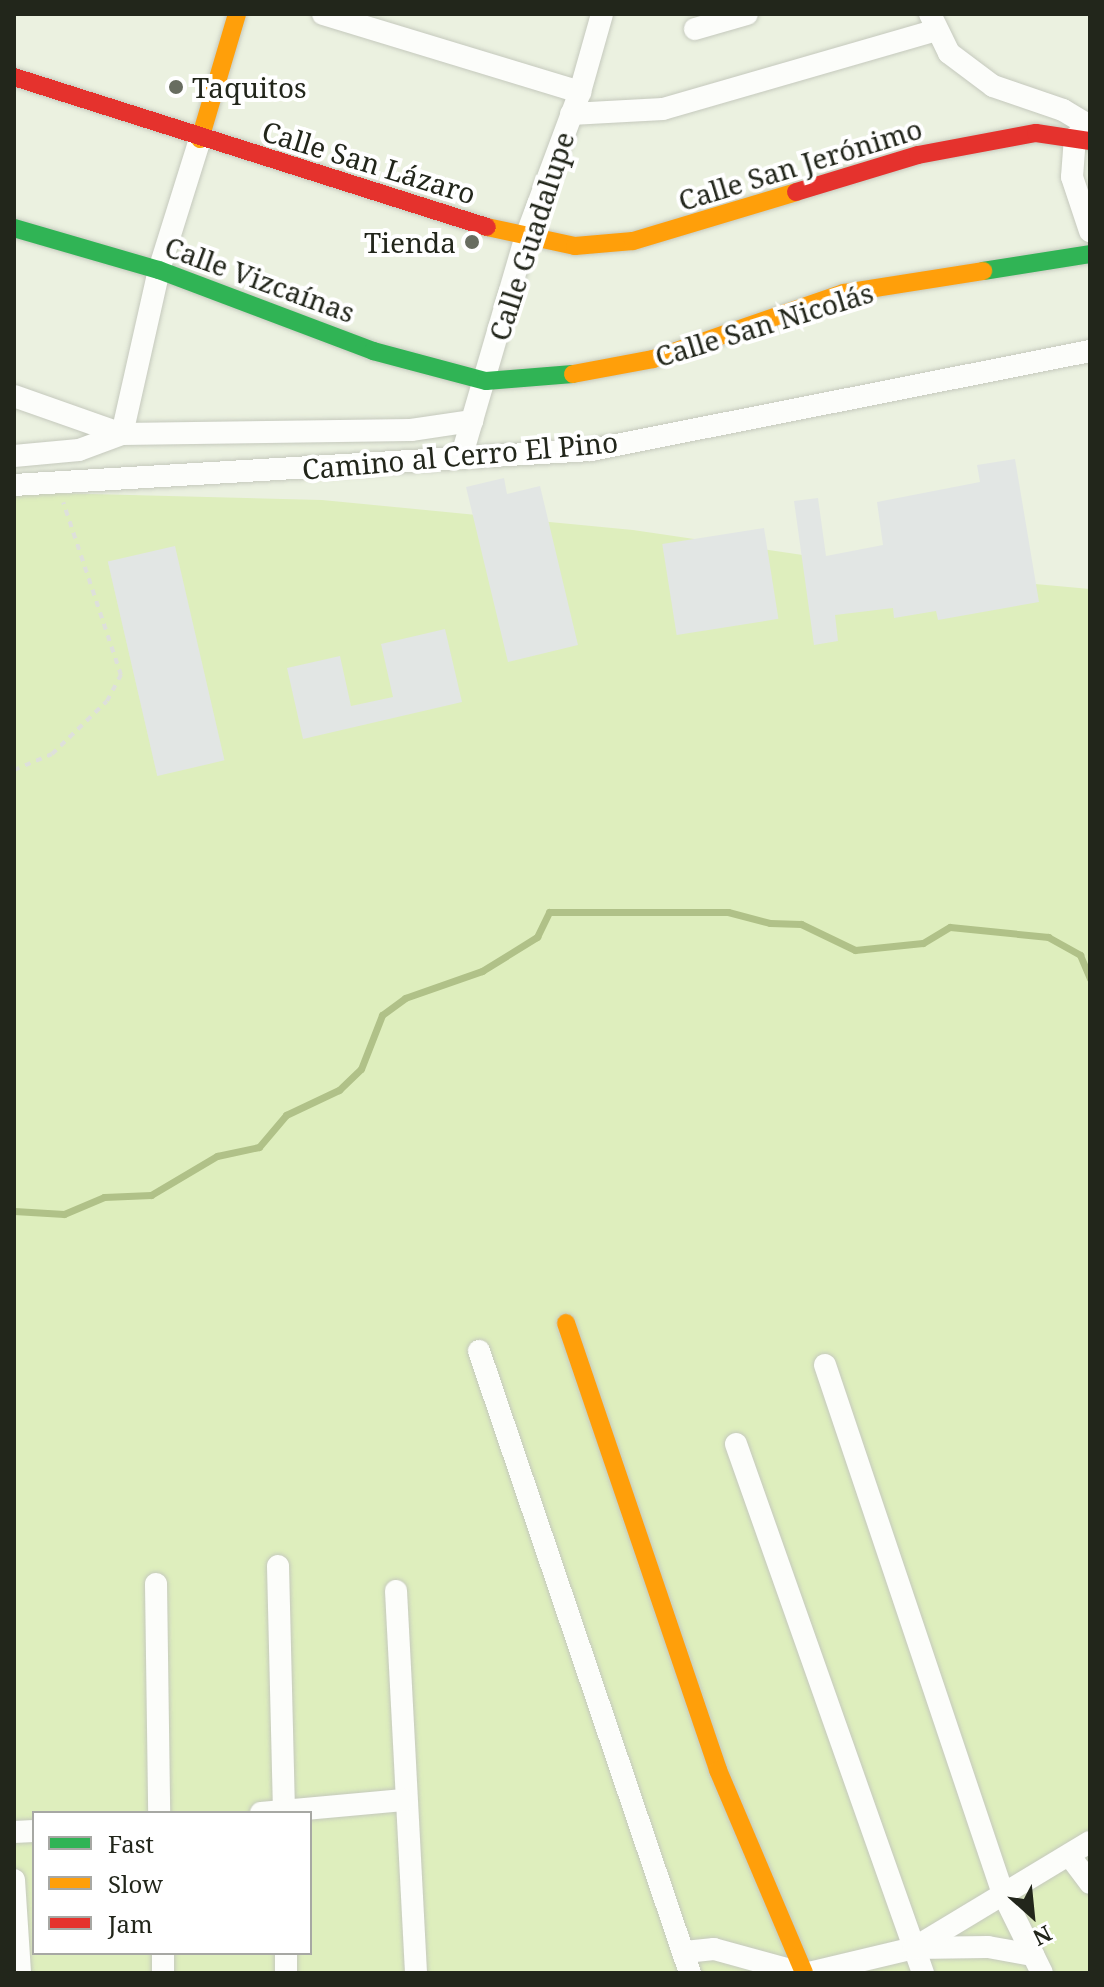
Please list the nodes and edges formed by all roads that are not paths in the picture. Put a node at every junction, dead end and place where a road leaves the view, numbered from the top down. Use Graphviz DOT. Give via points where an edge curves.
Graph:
graph roads {
  1 [pos="237,14"];
  2 [pos="323,14"];
  3 [pos="602,14"];
  4 [pos="747,14"];
  5 [pos="933,22"];
  6 [pos="695,29"];
  7 [pos="14,77"];
  8 [pos="580,92"];
  9 [pos="571,114"];
  10 [pos="1085,135"];
  11 [pos="200,139"];
  12 [pos="14,228"];
  13 [pos="1090,231"];
  14 [pos="525,239"];
  15 [pos="1090,254"];
  16 [pos="159,270"];
  17 [pos="1090,351"];
  18 [pos="486,381"];
  19 [pos="14,396"];
  20 [pos="472,421"];
  21 [pos="122,434"];
  22 [pos="14,456"];
  23 [pos="461,458"];
  24 [pos="14,485"];
  25 [pos="566,1323"];
  26 [pos="479,1351"];
  27 [pos="825,1365"];
  28 [pos="736,1444"];
  29 [pos="278,1566"];
  30 [pos="156,1584"];
  31 [pos="396,1591"];
  32 [pos="403,1800"];
  33 [pos="159,1811"];
  34 [pos="284,1811"];
  35 [pos="294,1811"];
  36 [pos="1090,1842"];
  37 [pos="1069,1855"];
  38 [pos="14,1880"];
  39 [pos="1090,1883"];
  40 [pos="1003,1894"];
  41 [pos="914,1948"];
  42 [pos="687,1963"];
  43 [pos="1037,1964"];
  44 [pos="20,1973"];
  45 [pos="416,1973"];
  46 [pos="805,1973"];
  47 [pos="923,1973"];
  1 -- 11 [label="street"];
  2 -- 8 [label="street"];
  3 -- 8 [label="street, Calle Guadalupe"];
  4 -- 6 [label="street"];
  5 -- 9 [label="street" via="663,109"];
  5 -- 10 [label="street" via="949,53 993,86"];
  7 -- 11 [label="street, Calle San Lázaro"];
  8 -- 9 [label="street, Calle Guadalupe"];
  9 -- 14 [label="street, Calle Guadalupe"];
  10 -- 13 [label="street" via="1072,177"];
  10 -- 14 [label="street, Calle San Jerónimo" via="1036,133 918,155 633,241 575,246"];
  11 -- 14 [label="street, Calle San Lázaro"];
  11 -- 16 [label="street"];
  12 -- 16 [label="street, Calle Vizcaínas"];
  14 -- 18 [label="street, Calle Guadalupe"];
  15 -- 18 [label="street, Calle San Nicolás" via="844,293 653,359 559,377"];
  16 -- 18 [label="street, Calle Vizcaínas" via="373,351"];
  16 -- 21 [label="street"];
  17 -- 23 [label="street, Camino al Cerro El Pino" via="591,450"];
  18 -- 20 [label="street, Calle Guadalupe"];
  19 -- 21 [label="street"];
  20 -- 21 [label="street" via="411,430"];
  20 -- 23 [label="street, Calle Guadalupe"];
  21 -- 22 [label="street" via="79,450"];
  23 -- 24 [label="street, Camino al Cerro El Pino"];
  25 -- 46 [label="street" via="718,1770"];
  26 -- 42 [label="street"];
  27 -- 40 [label="street"];
  28 -- 41 [label="street"];
  29 -- 34 [label="street"];
  30 -- 33 [label="street"];
  31 -- 32 [label="street"];
  32 -- 35 [label="street"];
  32 -- 45 [label="street"];
  36 -- 37 [label="street"];
  37 -- 39 [label="street"];
  37 -- 40 [label="street"];
  38 -- 44 [label="street"];
  40 -- 41 [label="street"];
  40 -- 43 [label="street"];
  41 -- 43 [label="street" via="988,1947"];
  41 -- 46 [label="street"];
  41 -- 47 [label="street"];
  42 -- 46 [label="street" via="714,1949"];
}
